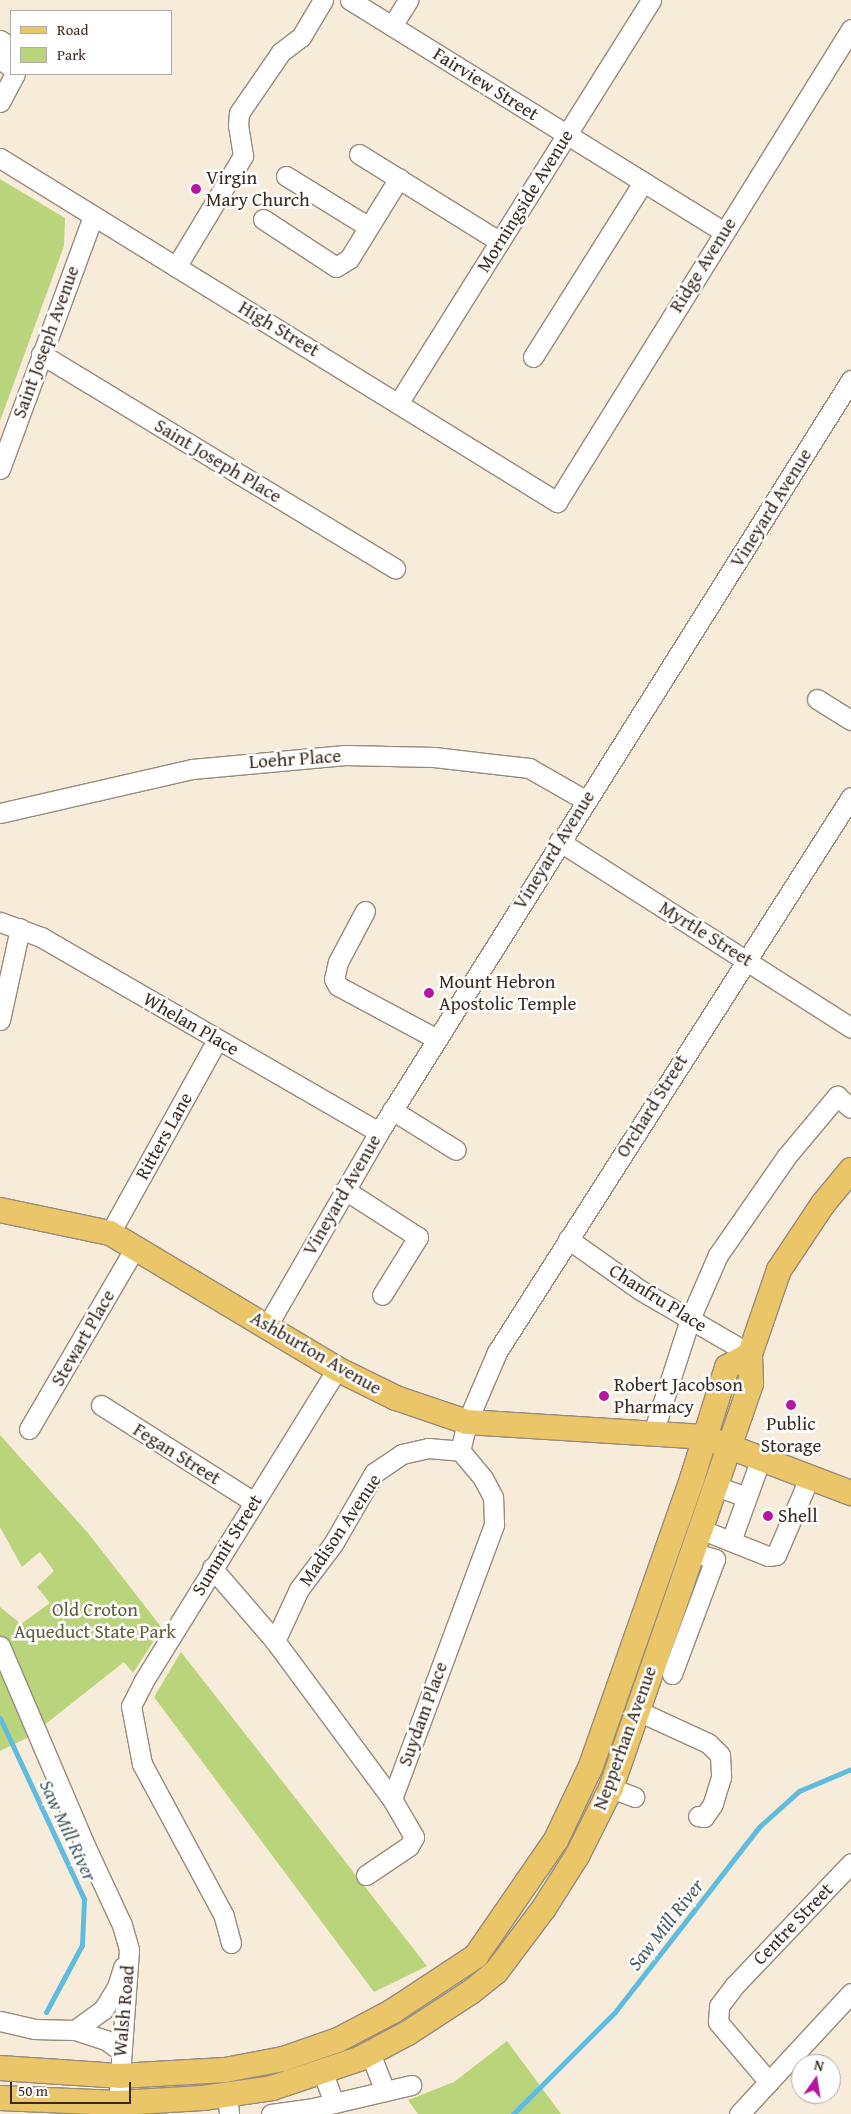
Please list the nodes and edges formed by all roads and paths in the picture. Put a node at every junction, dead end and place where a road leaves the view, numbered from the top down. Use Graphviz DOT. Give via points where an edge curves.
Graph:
graph roads {
  1 [pos="324,0"];
  2 [pos="350,0"];
  3 [pos="408,0"];
  4 [pos="651,0"];
  5 [pos="392,26"];
  6 [pos="851,29"];
  7 [pos="14,75"];
  8 [pos="0,102"];
  9 [pos="567,134"];
  10 [pos="359,154"];
  11 [pos="0,158"];
  12 [pos="286,176"];
  13 [pos="399,178"];
  14 [pos="642,182"];
  15 [pos="93,216"];
  16 [pos="263,219"];
  17 [pos="368,227"];
  18 [pos="724,232"];
  19 [pos="500,241"];
  20 [pos="176,267"];
  21 [pos="41,354"];
  22 [pos="533,357"];
  23 [pos="851,380"];
  24 [pos="399,402"];
  25 [pos="0,469"];
  26 [pos="557,502"];
  27 [pos="395,568"];
  28 [pos="817,700"];
  29 [pos="851,720"];
  30 [pos="851,797"];
  31 [pos="586,800"];
  32 [pos="0,813"];
  33 [pos="559,841"];
  34 [pos="365,911"];
  35 [pos="0,922"];
  36 [pos="20,928"];
  37 [pos="745,959"];
  38 [pos="0,1020"];
  39 [pos="851,1028"];
  40 [pos="217,1040"];
  41 [pos="437,1040"];
  42 [pos="851,1108"];
  43 [pos="392,1110"];
  44 [pos="379,1132"];
  45 [pos="456,1150"];
  46 [pos="851,1170"];
  47 [pos="345,1190"];
  48 [pos="0,1210"];
  49 [pos="110,1232"];
  50 [pos="568,1239"];
  51 [pos="136,1246"];
  52 [pos="382,1296"];
  53 [pos="690,1319"];
  54 [pos="267,1326"];
  55 [pos="750,1354"];
  56 [pos="337,1369"];
  57 [pos="101,1405"];
  58 [pos="467,1422"];
  59 [pos="29,1429"];
  60 [pos="654,1433"];
  61 [pos="704,1437"];
  62 [pos="728,1446"];
  63 [pos="460,1452"];
  64 [pos="761,1458"];
  65 [pos="810,1476"];
  66 [pos="716,1486"];
  67 [pos="851,1493"];
  68 [pos="746,1497"];
  69 [pos="254,1502"];
  70 [pos="700,1529"];
  71 [pos="731,1540"];
  72 [pos="692,1552"];
  73 [pos="212,1568"];
  74 [pos="275,1641"];
  75 [pos="0,1646"];
  76 [pos="672,1674"];
  77 [pos="638,1711"];
  78 [pos="611,1788"];
  79 [pos="634,1797"];
  80 [pos="392,1799"];
  81 [pos="698,1816"];
  82 [pos="851,1863"];
  83 [pos="366,1875"];
  84 [pos="231,1943"];
  85 [pos="129,1950"];
  86 [pos="850,1997"];
  87 [pos="0,2020"];
  88 [pos="75,2030"];
  89 [pos="121,2051"];
  90 [pos="370,2053"];
  91 [pos="0,2068"];
  92 [pos="323,2073"];
  93 [pos="119,2076"];
  94 [pos="769,2082"];
  95 [pos="411,2085"];
  96 [pos="270,2088"];
  97 [pos="385,2091"];
  98 [pos="0,2098"];
  99 [pos="118,2103"];
  100 [pos="334,2103"];
  101 [pos="228,2104"];
  102 [pos="742,2113"];
  103 [pos="273,2114"];
  1 -- 20 [label="street" via="301,37 282,52 239,113 243,156"];
  2 -- 5 [label="street, Fairview Street"];
  3 -- 5 [label="street"];
  4 -- 9 [label="street, Morningside Avenue"];
  5 -- 9 [label="street, Fairview Street"];
  6 -- 18 [label="street, Ridge Avenue"];
  7 -- 8 [label="street"];
  9 -- 14 [label="street, Fairview Street"];
  9 -- 19 [label="street, Morningside Avenue"];
  10 -- 13 [label="street"];
  11 -- 15 [label="street, High Street"];
  12 -- 17 [label="street"];
  13 -- 17 [label="street"];
  13 -- 19 [label="street"];
  14 -- 18 [label="street, Fairview Street"];
  14 -- 22 [label="street"];
  15 -- 20 [label="street, High Street"];
  15 -- 21 [label="street, Saint Joseph Avenue"];
  16 -- 17 [label="street" via="336,267 349,259"];
  18 -- 26 [label="street, Ridge Avenue"];
  19 -- 24 [label="street, Morningside Avenue"];
  20 -- 24 [label="street, High Street"];
  21 -- 25 [label="street, Saint Joseph Avenue"];
  21 -- 27 [label="street, Saint Joseph Place"];
  23 -- 31 [label="street, Vineyard Avenue"];
  24 -- 26 [label="street, High Street"];
  28 -- 29 [label="street"];
  30 -- 37 [label="street, Orchard Street"];
  31 -- 32 [label="street, Loehr Place" via="529,768 418,756 345,755 192,768"];
  31 -- 33 [label="street, Vineyard Avenue"];
  33 -- 37 [label="street, Myrtle Street"];
  33 -- 41 [label="street, Vineyard Avenue"];
  34 -- 41 [label="street" via="338,962 334,979 338,986"];
  35 -- 36 [label="street, Whelan Place"];
  36 -- 38 [label="street"];
  36 -- 40 [label="street, Whelan Place" via="41,937"];
  37 -- 39 [label="street, Myrtle Street"];
  37 -- 50 [label="street, Orchard Street"];
  40 -- 44 [label="street, Whelan Place"];
  40 -- 49 [label="street, Ritters Lane"];
  41 -- 43 [label="street, Vineyard Avenue"];
  42 -- 53 [label="street" via="837,1096 786,1157 718,1255"];
  43 -- 44 [label="street, Vineyard Avenue"];
  43 -- 45 [label="street"];
  44 -- 47 [label="street, Vineyard Avenue"];
  46 -- 55 [label="main road, Nepperhan Avenue" via="823,1204 779,1270"];
  47 -- 52 [label="street" via="418,1237"];
  47 -- 54 [label="street, Vineyard Avenue"];
  48 -- 49 [label="main road, Ashburton Avenue"];
  49 -- 51 [label="main road, Ashburton Avenue"];
  50 -- 53 [label="street, Chanfru Place" via="640,1290"];
  50 -- 58 [label="street, Orchard Street" via="497,1352"];
  51 -- 54 [label="main road, Ashburton Avenue"];
  51 -- 59 [label="street, Stewart Place"];
  53 -- 55 [label="street, Chanfru Place"];
  53 -- 60 [label="street"];
  54 -- 56 [label="main road, Ashburton Avenue"];
  55 -- 61 [label="main road, Nepperhan Avenue" via="727,1367"];
  55 -- 62 [label="main road, Nepperhan Avenue" via="751,1384"];
  56 -- 58 [label="main road, Ashburton Avenue" via="396,1398"];
  56 -- 69 [label="street, Summit Street"];
  57 -- 69 [label="street, Fegan Street"];
  58 -- 60 [label="main road, Ashburton Avenue"];
  58 -- 63 [label="street"];
  60 -- 61 [label="main road, Ashburton Avenue"];
  61 -- 62 [label="main road, Ashburton Avenue"];
  61 -- 93 [label="main road, Nepperhan Avenue" via="591,1766 556,1840 476,1956 394,2011 338,2040 284,2059 224,2070"];
  62 -- 64 [label="main road, Ashburton Avenue"];
  62 -- 66 [label="main road, Nepperhan Avenue"];
  63 -- 74 [label="street, Madison Avenue" via="428,1448 402,1454 374,1473 333,1544 300,1589"];
  63 -- 80 [label="street, Suydam Place" via="483,1478 493,1497 494,1524"];
  64 -- 65 [label="main road, Ashburton Avenue"];
  64 -- 68 [label="street"];
  65 -- 67 [label="main road, Ashburton Avenue"];
  65 -- 71 [label="street" via="776,1555 768,1556"];
  66 -- 68 [label="street"];
  66 -- 70 [label="main road, Nepperhan Avenue"];
  68 -- 71 [label="street"];
  69 -- 73 [label="street, Summit Street"];
  70 -- 71 [label="street"];
  70 -- 72 [label="main road, Nepperhan Avenue"];
  72 -- 76 [label="street" via="715,1560"];
  72 -- 77 [label="main road, Nepperhan Avenue"];
  73 -- 74 [label="street, Suydam Place"];
  73 -- 84 [label="street, Summit Street" via="142,1682 131,1706 142,1764 224,1916"];
  74 -- 80 [label="street, Suydam Place"];
  75 -- 85 [label="street, Walsh Road" via="82,1841 122,1925"];
  77 -- 78 [label="main road, Nepperhan Avenue"];
  77 -- 81 [label="street" via="708,1743 720,1755 721,1777 713,1804 704,1817"];
  78 -- 79 [label="street"];
  78 -- 90 [label="main road, Nepperhan Avenue" via="577,1856 549,1901 496,1972 463,1997"];
  80 -- 83 [label="street" via="414,1837 409,1846"];
  82 -- 94 [label="street, Centre Street" via="719,2006 718,2022"];
  85 -- 88 [label="street, Walsh Road" via="117,1987 103,2010"];
  85 -- 89 [label="street, Walsh Road"];
  86 -- 94 [label="street"];
  87 -- 88 [label="street" via="34,2029"];
  88 -- 89 [label="street" via="106,2040"];
  89 -- 93 [label="street, Walsh Road"];
  90 -- 92 [label="main road, Nepperhan Avenue"];
  90 -- 97 [label="street"];
  91 -- 93 [label="main road, Nepperhan Avenue"];
  92 -- 96 [label="main road, Nepperhan Avenue"];
  92 -- 100 [label="street"];
  93 -- 99 [label="street, Walsh Road"];
  94 -- 102 [label="street"];
  95 -- 97 [label="street"];
  96 -- 101 [label="main road, Nepperhan Avenue"];
  96 -- 103 [label="street"];
  97 -- 100 [label="street"];
  98 -- 99 [label="main road, Nepperhan Avenue"];
  99 -- 101 [label="main road, Nepperhan Avenue"];
  100 -- 103 [label="street"];
}
